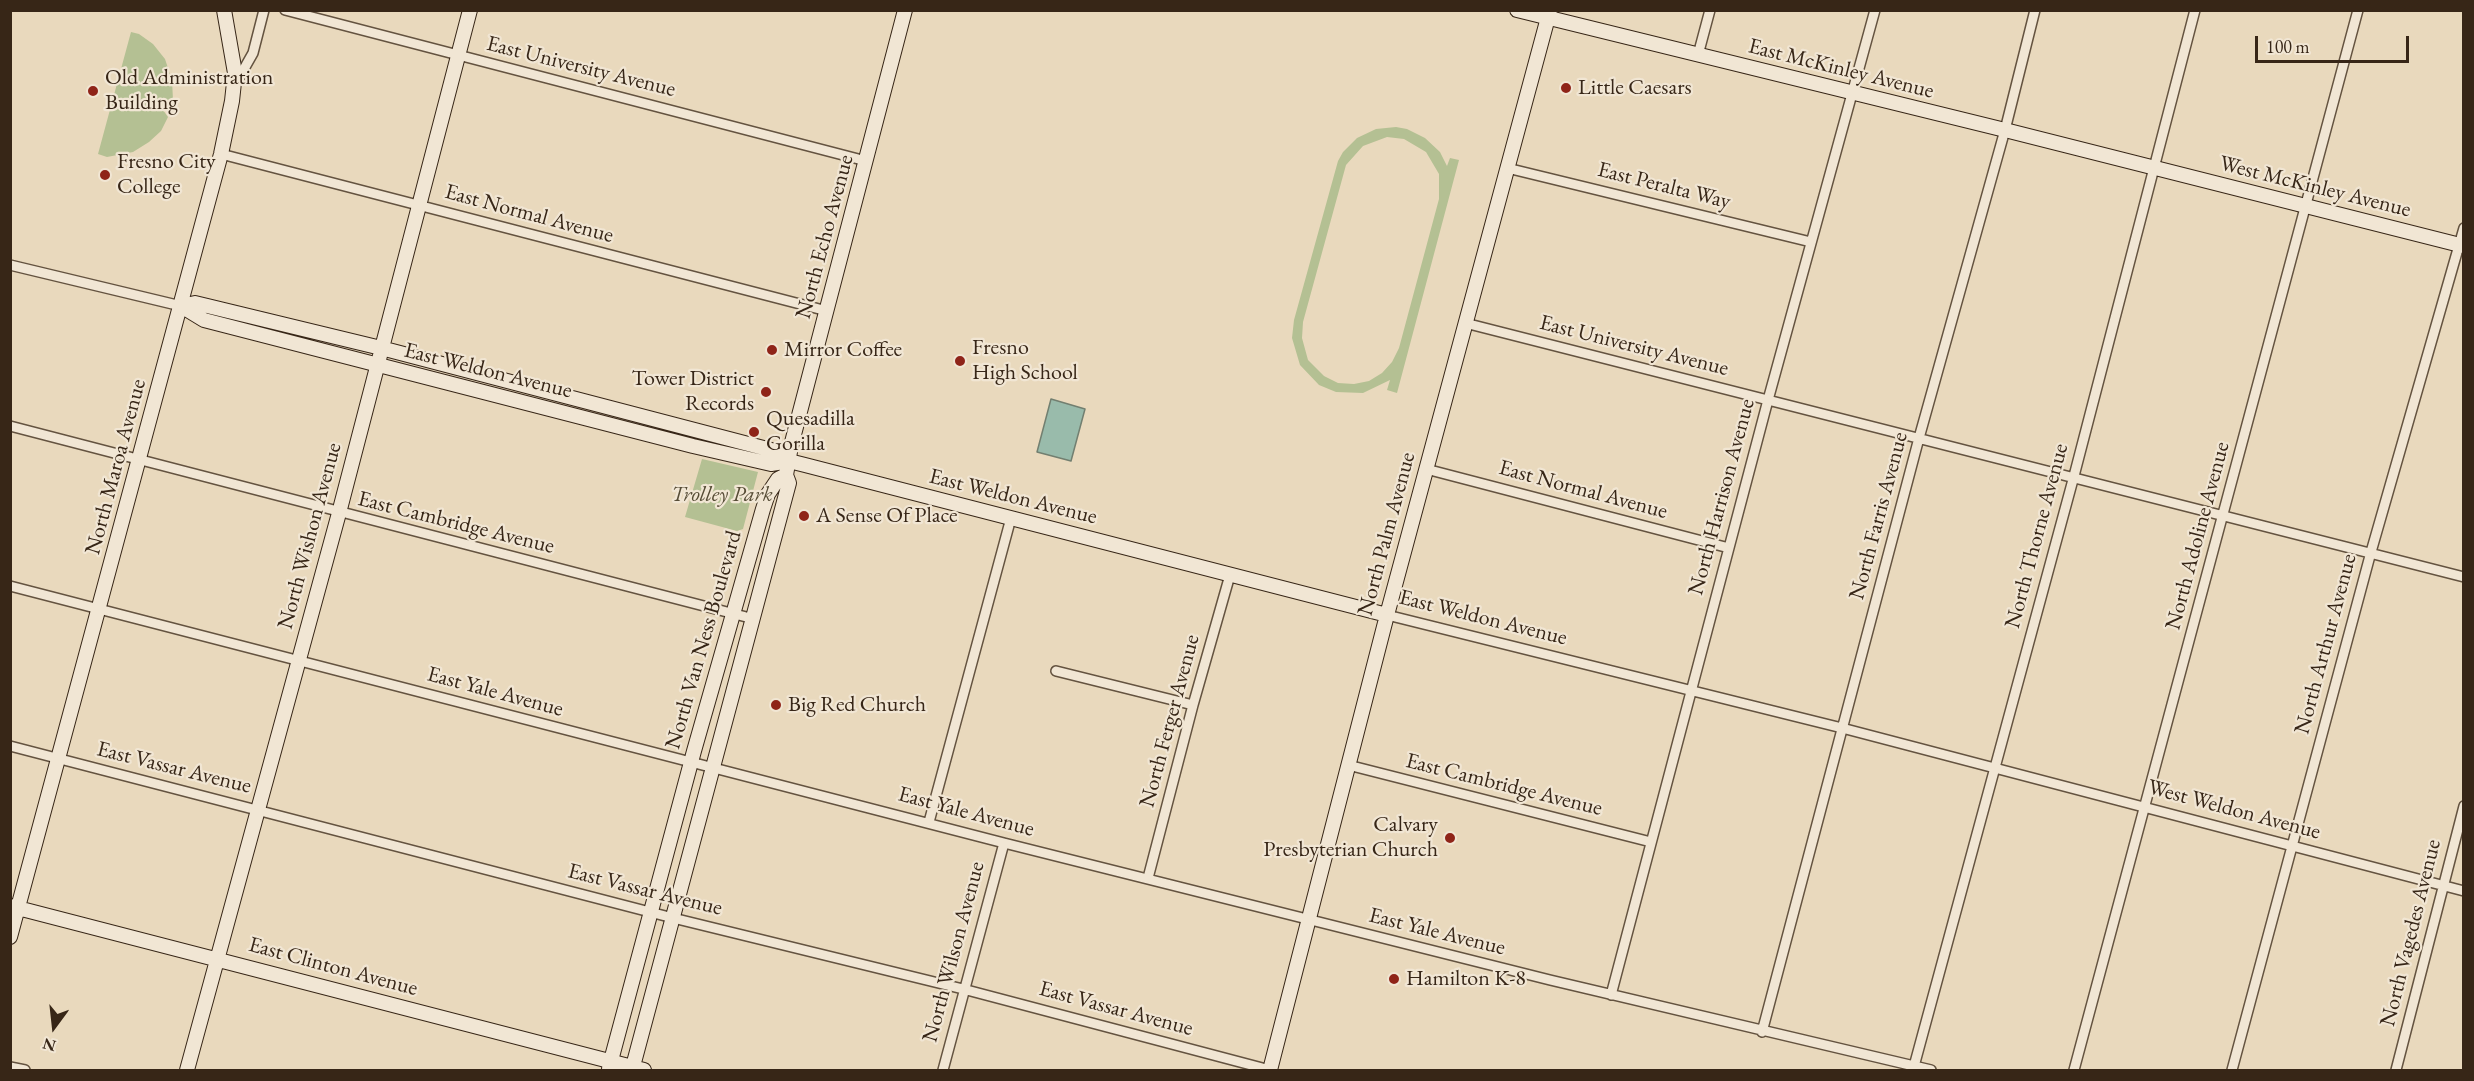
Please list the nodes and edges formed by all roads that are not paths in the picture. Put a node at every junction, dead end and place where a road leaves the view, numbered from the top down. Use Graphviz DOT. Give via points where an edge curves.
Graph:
graph roads {
  1 [pos="224,10"];
  2 [pos="264,10"];
  3 [pos="285,10"];
  4 [pos="470,10"];
  5 [pos="905,10"];
  6 [pos="1517,10"];
  7 [pos="1710,10"];
  8 [pos="1875,10"];
  9 [pos="2035,10"];
  10 [pos="2195,10"];
  11 [pos="2358,10"];
  12 [pos="1550,14"];
  13 [pos="458,56"];
  14 [pos="1698,56"];
  15 [pos="234,86"];
  16 [pos="1853,93"];
  17 [pos="2005,130"];
  18 [pos="221,154"];
  19 [pos="866,161"];
  20 [pos="1507,168"];
  21 [pos="2155,168"];
  22 [pos="418,206"];
  23 [pos="2307,207"];
  24 [pos="2463,228"];
  25 [pos="1811,242"];
  26 [pos="2461,246"];
  27 [pos="10,265"];
  28 [pos="181,306"];
  29 [pos="827,311"];
  30 [pos="1465,323"];
  31 [pos="381,348"];
  32 [pos="377,364"];
  33 [pos="505,380"];
  34 [pos="501,396"];
  35 [pos="1767,400"];
  36 [pos="619,410"];
  37 [pos="615,425"];
  38 [pos="10,426"];
  39 [pos="1919,438"];
  40 [pos="140,460"];
  41 [pos="789,461"];
  42 [pos="1426,469"];
  43 [pos="786,476"];
  44 [pos="2074,476"];
  45 [pos="339,513"];
  46 [pos="2224,517"];
  47 [pos="1011,518"];
  48 [pos="1729,548"];
  49 [pos="2371,552"];
  50 [pos="1230,575"];
  51 [pos="2463,577"];
  52 [pos="10,586"];
  53 [pos="99,609"];
  54 [pos="734,614"];
  55 [pos="1387,615"];
  56 [pos="754,619"];
  57 [pos="298,661"];
  58 [pos="1056,670"];
  59 [pos="1690,691"];
  60 [pos="1193,705"];
  61 [pos="1842,728"];
  62 [pos="10,746"];
  63 [pos="59,759"];
  64 [pos="691,763"];
  65 [pos="1348,765"];
  66 [pos="1994,768"];
  67 [pos="713,769"];
  68 [pos="2463,806"];
  69 [pos="2145,807"];
  70 [pos="256,808"];
  71 [pos="929,822"];
  72 [pos="1651,842"];
  73 [pos="1004,843"];
  74 [pos="2292,846"];
  75 [pos="1148,878"];
  76 [pos="2442,885"];
  77 [pos="2463,891"];
  78 [pos="14,907"];
  79 [pos="651,912"];
  80 [pos="673,918"];
  81 [pos="1307,919"];
  82 [pos="10,937"];
  83 [pos="217,958"];
  84 [pos="963,989"];
  85 [pos="1611,995"];
  86 [pos="1762,1032"];
  87 [pos="609,1066"];
  88 [pos="10,1067"];
  89 [pos="1914,1069"];
  90 [pos="637,1070"];
  91 [pos="1270,1070"];
  92 [pos="25,1071"];
  93 [pos="187,1071"];
  94 [pos="943,1071"];
  95 [pos="1931,1071"];
  96 [pos="2074,1071"];
  97 [pos="2232,1071"];
  98 [pos="2396,1071"];
  1 -- 15 [label="main road" via="234,59"];
  2 -- 15 [label="street, North Maroa Avenue" via="253,54"];
  3 -- 13 [label="street, East University Avenue"];
  4 -- 13 [label="main road, North Wishon Avenue"];
  5 -- 19 [label="main road, North Echo Avenue"];
  6 -- 12 [label="main road, East McKinley Avenue"];
  7 -- 14 [label="street"];
  8 -- 16 [label="street, North Harrison Avenue"];
  9 -- 17 [label="street, North Farris Avenue"];
  10 -- 21 [label="street, North Thorne Avenue"];
  11 -- 23 [label="street, North Adoline Avenue"];
  12 -- 14 [label="main road, East McKinley Avenue"];
  12 -- 20 [label="main road, North Palm Avenue"];
  13 -- 19 [label="street, East University Avenue"];
  13 -- 22 [label="main road, North Wishon Avenue"];
  14 -- 16 [label="main road, East McKinley Avenue"];
  15 -- 18 [label="main road, North Maroa Avenue"];
  16 -- 17 [label="main road, East McKinley Avenue"];
  16 -- 25 [label="street, North Harrison Avenue"];
  17 -- 21 [label="main road, East McKinley Avenue"];
  17 -- 39 [label="street, North Farris Avenue"];
  18 -- 22 [label="street, East Normal Avenue"];
  18 -- 28 [label="main road, North Maroa Avenue"];
  19 -- 29 [label="main road, North Echo Avenue"];
  20 -- 25 [label="street, East Peralta Way"];
  20 -- 30 [label="main road, North Palm Avenue"];
  21 -- 23 [label="main road, West McKinley Avenue"];
  21 -- 44 [label="street, North Thorne Avenue"];
  22 -- 29 [label="street, East Normal Avenue"];
  22 -- 31 [label="main road, North Wishon Avenue"];
  23 -- 26 [label="main road, West McKinley Avenue"];
  23 -- 46 [label="street, North Adoline Avenue"];
  24 -- 26 [label="street, North Arthur Avenue"];
  25 -- 35 [label="street, North Harrison Avenue"];
  26 -- 49 [label="street, North Arthur Avenue"];
  27 -- 28 [label="street, East Weldon Avenue"];
  28 -- 31 [label="main road, East Weldon Avenue" via="195,303"];
  28 -- 32 [label="main road, East Weldon Avenue" via="204,320"];
  28 -- 40 [label="main road, North Maroa Avenue"];
  29 -- 41 [label="main road, North Echo Avenue"];
  30 -- 35 [label="street, East University Avenue"];
  30 -- 42 [label="main road, North Palm Avenue"];
  31 -- 32 [label="main road, North Wishon Avenue"];
  31 -- 33 [label="main road, East Weldon Avenue"];
  32 -- 34 [label="main road, East Weldon Avenue"];
  32 -- 45 [label="main road, North Wishon Avenue"];
  33 -- 34 [label="main road"];
  33 -- 36 [label="main road, East Weldon Avenue"];
  34 -- 37 [label="main road, East Weldon Avenue"];
  35 -- 39 [label="street, East University Avenue"];
  35 -- 48 [label="street, North Harrison Avenue"];
  36 -- 37 [label="main road"];
  36 -- 41 [label="main road, East Weldon Avenue" via="775,451"];
  37 -- 41 [label="main road, East Weldon Avenue" via="771,464"];
  38 -- 40 [label="street, East Cambridge Avenue"];
  39 -- 44 [label="street, East University Avenue"];
  39 -- 61 [label="street, North Farris Avenue"];
  40 -- 45 [label="street, East Cambridge Avenue"];
  40 -- 53 [label="main road, North Maroa Avenue"];
  41 -- 43 [label="main road, North Echo Avenue"];
  41 -- 47 [label="main road, East Weldon Avenue"];
  42 -- 48 [label="street, East Normal Avenue"];
  42 -- 55 [label="main road, North Palm Avenue"];
  43 -- 54 [label="main road, North Van Ness Boulevard" via="778,479 768,494"];
  43 -- 56 [label="main road, North Van Ness Boulevard" via="789,483"];
  44 -- 46 [label="street, East University Avenue"];
  44 -- 66 [label="street, North Thorne Avenue"];
  45 -- 54 [label="street, East Cambridge Avenue"];
  45 -- 57 [label="main road, North Wishon Avenue"];
  46 -- 49 [label="street, East University Avenue"];
  46 -- 69 [label="street, North Adoline Avenue"];
  47 -- 50 [label="main road, East Weldon Avenue"];
  47 -- 71 [label="street"];
  48 -- 59 [label="street, North Harrison Avenue"];
  49 -- 51 [label="street, East University Avenue"];
  49 -- 74 [label="street, North Arthur Avenue"];
  50 -- 55 [label="main road, East Weldon Avenue"];
  50 -- 60 [label="street, North Ferger Avenue"];
  52 -- 53 [label="street, East Yale Avenue"];
  53 -- 57 [label="street, East Yale Avenue"];
  53 -- 63 [label="main road, North Maroa Avenue"];
  54 -- 56 [label="street, East Cambridge Avenue"];
  54 -- 64 [label="main road, North Van Ness Boulevard"];
  55 -- 59 [label="street, East Weldon Avenue"];
  55 -- 65 [label="main road, North Palm Avenue"];
  56 -- 67 [label="main road, North Van Ness Boulevard"];
  57 -- 64 [label="street, East Yale Avenue"];
  57 -- 70 [label="main road, North Wishon Avenue"];
  58 -- 60 [label="street"];
  59 -- 61 [label="street, East Weldon Avenue"];
  59 -- 72 [label="street, North Harrison Avenue"];
  60 -- 75 [label="street, North Ferger Avenue"];
  61 -- 66 [label="street, East Weldon Avenue"];
  61 -- 86 [label="street, North Farris Avenue"];
  62 -- 63 [label="street, East Vassar Avenue"];
  63 -- 70 [label="street, East Vassar Avenue"];
  63 -- 78 [label="main road, North Maroa Avenue"];
  64 -- 67 [label="street, East Yale Avenue"];
  64 -- 79 [label="main road, North Van Ness Boulevard"];
  65 -- 72 [label="street, East Cambridge Avenue"];
  65 -- 81 [label="main road, North Palm Avenue"];
  66 -- 69 [label="street, West Weldon Avenue"];
  66 -- 89 [label="street, North Thorne Avenue"];
  67 -- 71 [label="street, East Yale Avenue"];
  67 -- 80 [label="main road, North Van Ness Boulevard"];
  68 -- 76 [label="street, North Vagedes Avenue"];
  69 -- 74 [label="street, West Weldon Avenue"];
  69 -- 96 [label="street, North Adoline Avenue"];
  70 -- 79 [label="street, East Vassar Avenue"];
  70 -- 83 [label="main road, North Wishon Avenue"];
  71 -- 73 [label="street, East Yale Avenue"];
  72 -- 85 [label="street, North Harrison Avenue"];
  73 -- 75 [label="street, East Yale Avenue"];
  73 -- 84 [label="street, North Wilson Avenue"];
  74 -- 76 [label="street, West Weldon Avenue"];
  74 -- 97 [label="street, North Arthur Avenue"];
  75 -- 81 [label="street, East Yale Avenue"];
  76 -- 77 [label="street, West Weldon Avenue"];
  76 -- 98 [label="street, North Vagedes Avenue"];
  78 -- 82 [label="main road, North Maroa Avenue"];
  78 -- 83 [label="main road, East Clinton Avenue"];
  79 -- 80 [label="street, East Vassar Avenue"];
  79 -- 87 [label="main road, North Van Ness Boulevard"];
  80 -- 84 [label="street, East Vassar Avenue"];
  80 -- 90 [label="main road, North Van Ness Boulevard"];
  81 -- 85 [label="street, East Yale Avenue"];
  81 -- 91 [label="main road, North Palm Avenue"];
  83 -- 87 [label="main road, East Clinton Avenue"];
  83 -- 93 [label="main road, North Wishon Avenue"];
  84 -- 91 [label="street, East Vassar Avenue"];
  84 -- 94 [label="street, North Wilson Avenue"];
  85 -- 86 [label="street, East Yale Avenue"];
  86 -- 89 [label="street, East Yale Avenue"];
  87 -- 90 [label="main road, East Clinton Avenue"];
  88 -- 92 [label="street"];
  89 -- 95 [label="street, East Yale Avenue"];
}
